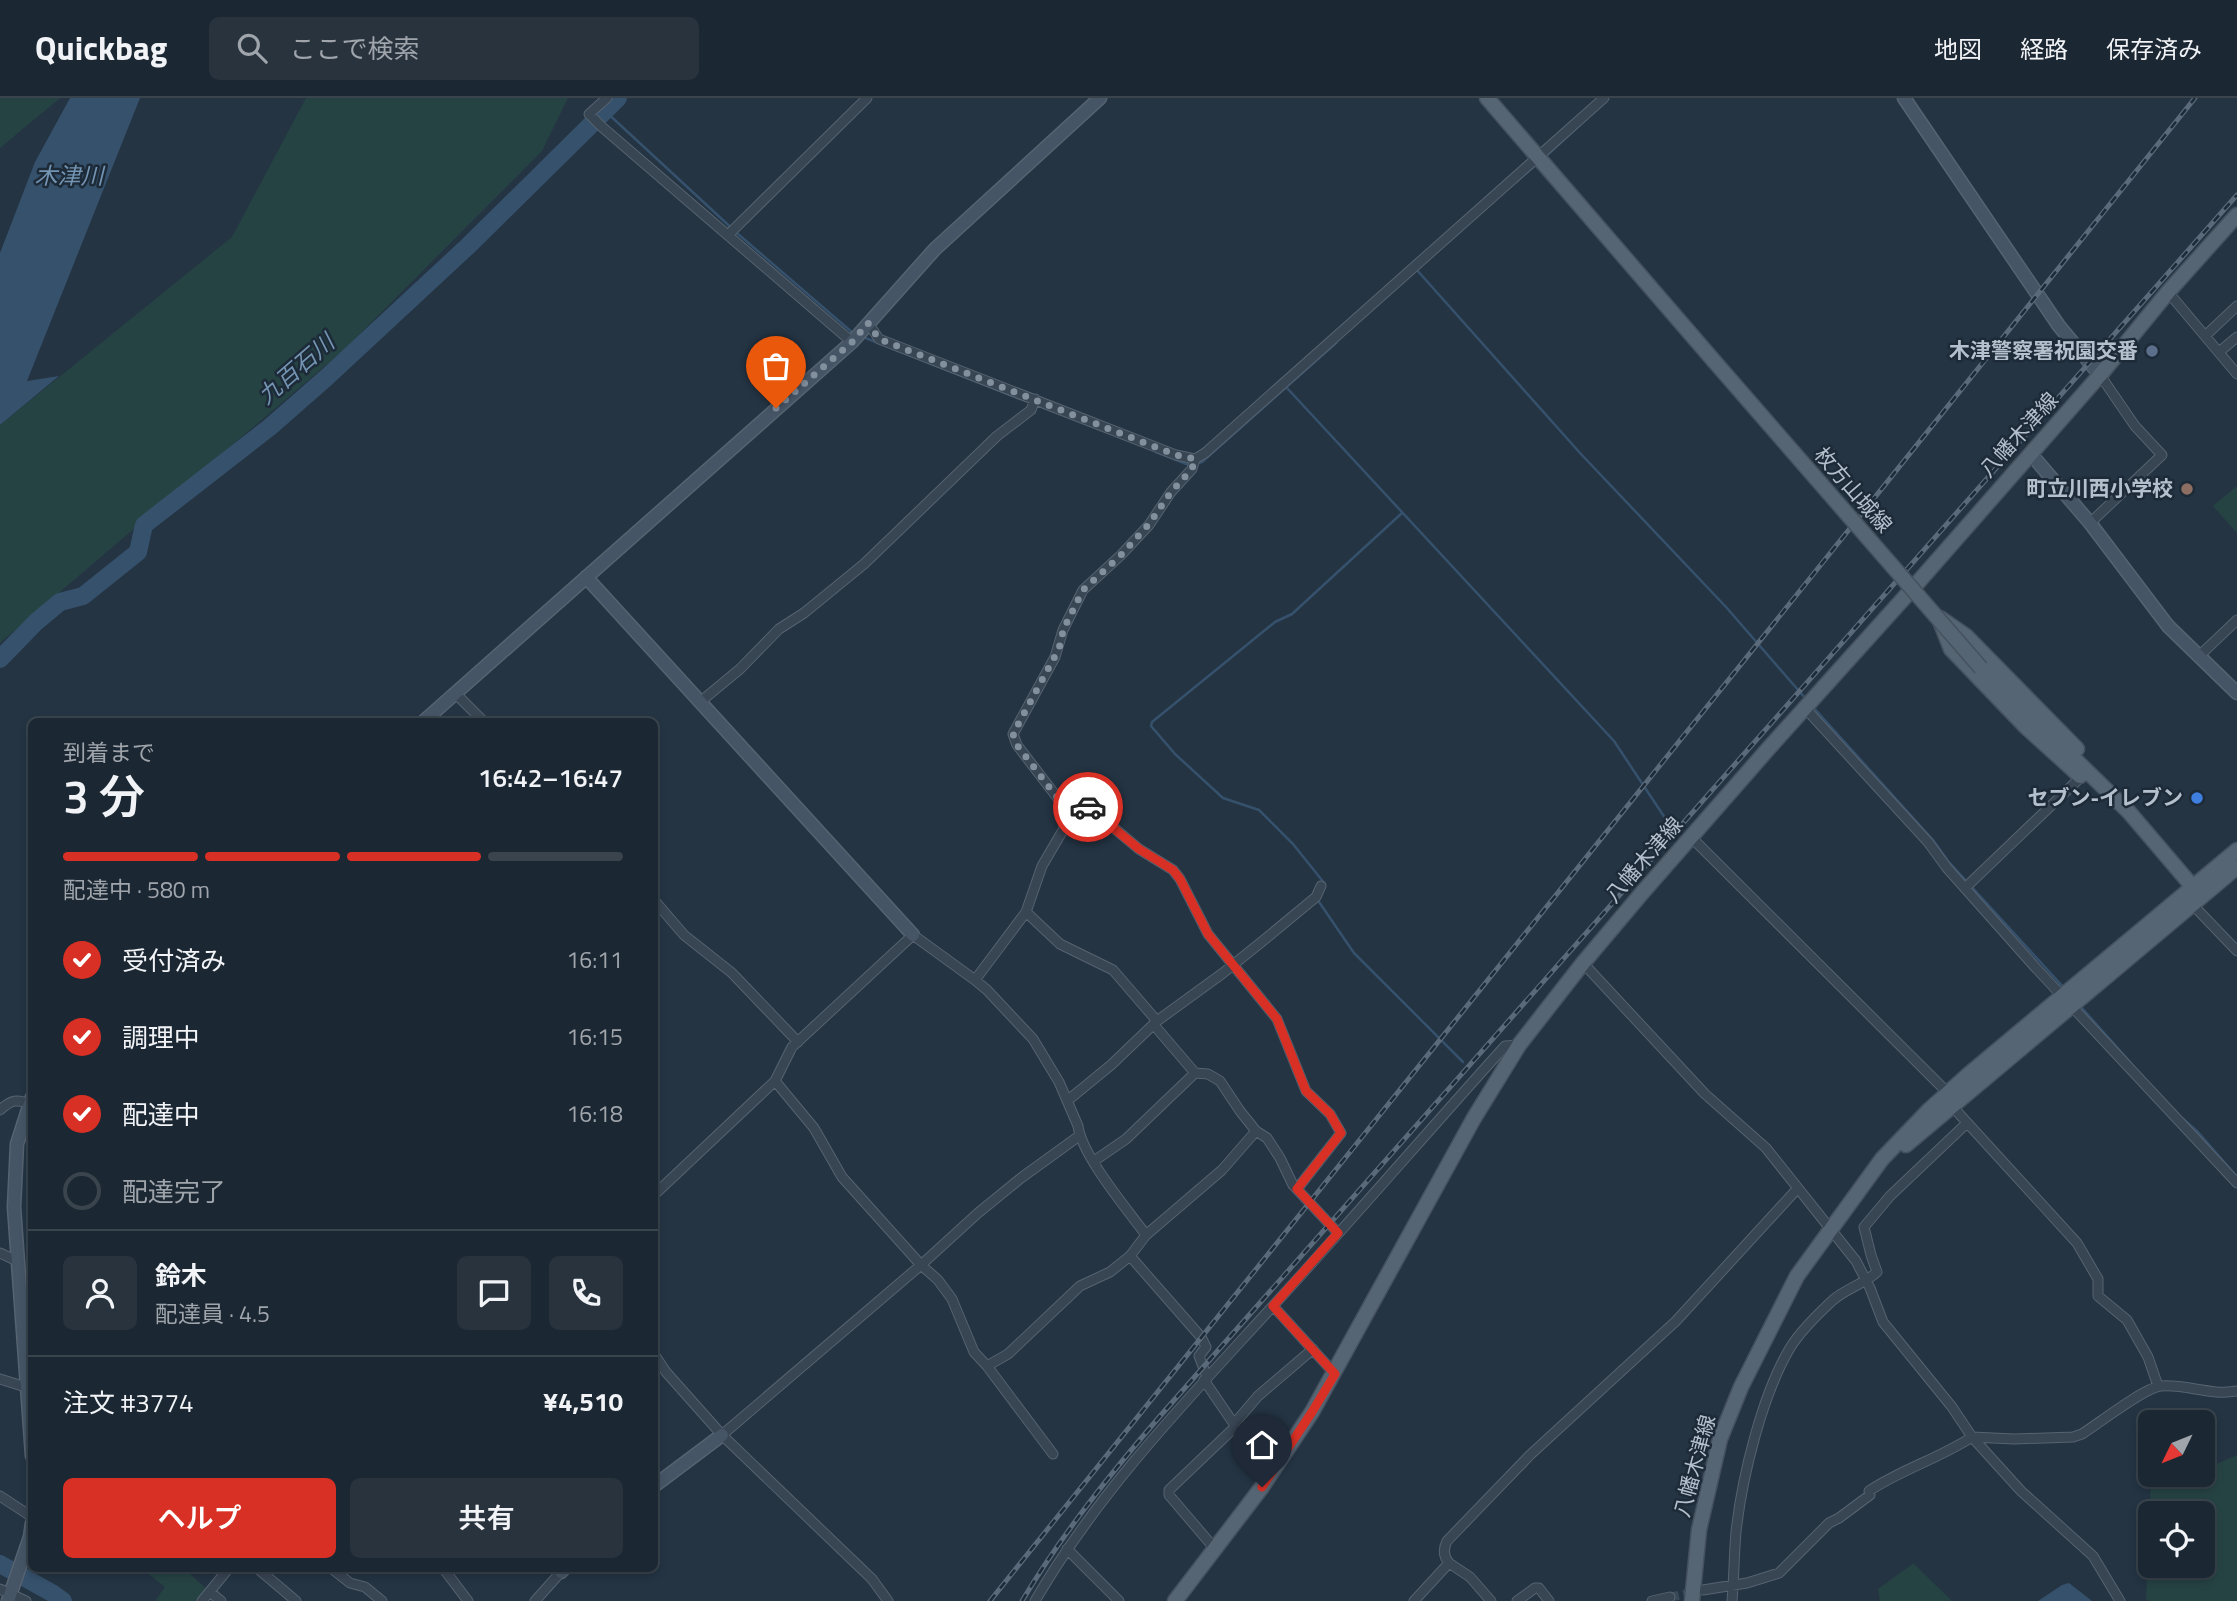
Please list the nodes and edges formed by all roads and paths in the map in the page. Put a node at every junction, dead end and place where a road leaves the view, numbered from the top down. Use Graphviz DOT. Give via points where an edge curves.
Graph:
graph roads {
  1 [pos="607,98"];
  2 [pos="867,98"];
  3 [pos="1100,98"];
  4 [pos="1487,98"];
  5 [pos="1604,98"];
  6 [pos="1904,98"];
  7 [pos="1538,157"];
  8 [pos="2237,215"];
  9 [pos="728,234"];
  10 [pos="2168,292"];
  11 [pos="2237,306"];
  12 [pos="868,323"];
  13 [pos="2205,336"];
  14 [pos="2237,337"];
  15 [pos="852,342"];
  16 [pos="2219,352"];
  17 [pos="2237,374"];
  18 [pos="2101,375"];
  19 [pos="1035,399"];
  20 [pos="2031,454"];
  21 [pos="1195,459"];
  22 [pos="2090,523"];
  23 [pos="586,577"];
  24 [pos="1913,588"];
  25 [pos="1939,618"];
  26 [pos="2237,620"];
  27 [pos="2198,657"];
  28 [pos="455,693"];
  29 [pos="2237,693"];
  30 [pos="700,702"];
  31 [pos="1805,708"];
  32 [pos="427,718"];
  33 [pos="480,718"];
  34 [pos="2081,777"];
  35 [pos="2129,812"];
  36 [pos="1073,813"];
  37 [pos="1692,838"];
  38 [pos="2237,850"];
  39 [pos="2237,867"];
  40 [pos="1321,886"];
  41 [pos="1965,888"];
  42 [pos="2193,896"];
  43 [pos="658,905"];
  44 [pos="1026,912"];
  45 [pos="913,935"];
  46 [pos="2237,951"];
  47 [pos="1583,963"];
  48 [pos="1232,966"];
  49 [pos="975,980"];
  50 [pos="2066,1001"];
  51 [pos="1156,1023"];
  52 [pos="798,1042"];
  53 [pos="1519,1045"];
  54 [pos="1195,1073"];
  55 [pos="775,1080"];
  56 [pos="1949,1099"];
  57 [pos="28,1101"];
  58 [pos="1067,1101"];
  59 [pos="28,1108"];
  60 [pos="0,1110"];
  61 [pos="1967,1123"];
  62 [pos="1256,1131"];
  63 [pos="1079,1136"];
  64 [pos="1094,1161"];
  65 [pos="2237,1184"];
  66 [pos="1798,1188"];
  67 [pos="1297,1189"];
  68 [pos="658,1191"];
  69 [pos="1832,1230"];
  70 [pos="1338,1233"];
  71 [pos="1146,1235"];
  72 [pos="0,1253"];
  73 [pos="1130,1256"];
  74 [pos="17,1261"];
  75 [pos="921,1265"];
  76 [pos="1867,1281"];
  77 [pos="1273,1306"];
  78 [pos="1313,1349"];
  79 [pos="658,1360"];
  80 [pos="987,1366"];
  81 [pos="1335,1374"];
  82 [pos="28,1377"];
  83 [pos="0,1379"];
  84 [pos="1206,1379"];
  85 [pos="2158,1386"];
  86 [pos="28,1388"];
  87 [pos="2237,1391"];
  88 [pos="1234,1424"];
  89 [pos="722,1435"];
  90 [pos="1972,1437"];
  91 [pos="1053,1454"];
  92 [pos="658,1483"];
  93 [pos="0,1496"];
  94 [pos="28,1514"];
  95 [pos="28,1539"];
  96 [pos="1067,1549"];
  97 [pos="1215,1549"];
  98 [pos="1448,1563"];
  99 [pos="226,1572"];
  100 [pos="262,1572"];
  101 [pos="337,1572"];
  102 [pos="446,1572"];
  103 [pos="558,1572"];
  104 [pos="1734,1586"];
  105 [pos="210,1592"];
  106 [pos="8,1593"];
  107 [pos="1698,1596"];
  108 [pos="1670,1597"];
  109 [pos="541,1599"];
  110 [pos="26,1601"];
  111 [pos="202,1601"];
  112 [pos="220,1601"];
  113 [pos="296,1601"];
  114 [pos="382,1601"];
  115 [pos="468,1601"];
  116 [pos="888,1601"];
  117 [pos="1035,1601"];
  118 [pos="1119,1601"];
  119 [pos="1175,1601"];
  120 [pos="1414,1601"];
  121 [pos="1491,1601"];
  122 [pos="1517,1601"];
  123 [pos="1549,1601"];
  124 [pos="1652,1601"];
  125 [pos="1732,1601"];
  126 [pos="2120,1601"];
  1 -- 9 [label="street" via="589,114"];
  2 -- 9 [label="street"];
  3 -- 12 [label="street" via="935,249"];
  4 -- 7 [label="main road, 枚方山城線"];
  5 -- 7 [label="street"];
  6 -- 18 [label="street" via="2059,326"];
  7 -- 21 [label="street"];
  7 -- 35 [label="main road, 枚方山城線, bridge" via="1981,668"];
  8 -- 10 [label="main road, 八幡木津線"];
  9 -- 15 [label="street"];
  10 -- 13 [label="street"];
  10 -- 18 [label="main road, 八幡木津線"];
  11 -- 13 [label="street"];
  12 -- 15 [label="street"];
  12 -- 19 [label="street" via="879,339"];
  13 -- 16 [label="street"];
  14 -- 16 [label="street"];
  15 -- 23 [label="street"];
  16 -- 17 [label="street"];
  18 -- 20 [label="main road, 八幡木津線"];
  18 -- 22 [label="street" via="2135,426 2162,455"];
  19 -- 21 [label="street"];
  19 -- 30 [label="street" via="1031,410 997,436 864,564 779,629"];
  20 -- 22 [label="street"];
  20 -- 24 [label="main road, 八幡木津線"];
  21 -- 36 [label="street" via="1149,524 1083,590 1055,656 1013,734"];
  22 -- 27 [label="street" via="2156,612"];
  23 -- 28 [label="street"];
  23 -- 30 [label="street"];
  24 -- 25 [label="main road"];
  24 -- 31 [label="main road, 八幡木津線"];
  25 -- 34 [label="main road" via="1951,649"];
  25 -- 35 [label="main road" via="1966,636 2050,719"];
  26 -- 27 [label="street"];
  27 -- 29 [label="street"];
  28 -- 32 [label="street"];
  28 -- 33 [label="street"];
  30 -- 45 [label="street"];
  31 -- 37 [label="main road, 八幡木津線"];
  31 -- 41 [label="street"];
  34 -- 35 [label="main road"];
  34 -- 41 [label="street"];
  35 -- 42 [label="main road, 枚方山城線"];
  36 -- 44 [label="street" via="1042,866"];
  36 -- 48 [label="street" via="1089,807 1139,849 1173,870 1208,934"];
  37 -- 47 [label="main road, 八幡木津線"];
  37 -- 56 [label="street"];
  38 -- 42 [label="main road, 八幡木津線"];
  39 -- 42 [label="main road, 八幡木津線"];
  40 -- 48 [label="street" via="1316,897"];
  41 -- 50 [label="street"];
  42 -- 46 [label="street"];
  42 -- 50 [label="main road, 八幡木津線"];
  43 -- 52 [label="street"];
  44 -- 49 [label="street"];
  44 -- 51 [label="street" via="1060,944 1113,970"];
  45 -- 49 [label="street"];
  45 -- 52 [label="street"];
  47 -- 53 [label="main road, 八幡木津線"];
  47 -- 66 [label="street" via="1705,1094 1766,1148"];
  48 -- 51 [label="street"];
  48 -- 67 [label="street" via="1277,1019 1302,1084 1341,1133"];
  49 -- 58 [label="street" via="1033,1039"];
  50 -- 56 [label="main road, 八幡木津線"];
  50 -- 65 [label="street"];
  51 -- 54 [label="street"];
  51 -- 58 [label="street"];
  52 -- 55 [label="street"];
  53 -- 70 [label="street" via="1505,1046"];
  53 -- 81 [label="main road, 八幡木津線" via="1474,1118"];
  54 -- 62 [label="street" via="1220,1081"];
  54 -- 64 [label="street" via="1126,1139"];
  55 -- 68 [label="street"];
  55 -- 75 [label="street" via="814,1128 842,1177"];
  56 -- 61 [label="street"];
  56 -- 69 [label="main road, 八幡木津線"];
  57 -- 60 [label="street" via="12,1100"];
  58 -- 63 [label="street"];
  59 -- 74 [label="street" via="15,1173"];
  61 -- 76 [label="street" via="1864,1227 1877,1272"];
  61 -- 85 [label="street" via="2077,1243 2098,1279 2098,1296 2127,1320"];
  62 -- 67 [label="street" via="1267,1138"];
  62 -- 71 [label="street" via="1214,1177"];
  63 -- 64 [label="street"];
  63 -- 75 [label="street" via="1010,1187"];
  64 -- 71 [label="street"];
  66 -- 69 [label="street"];
  66 -- 98 [label="street" via="1676,1321 1530,1455 1447,1541 1444,1558"];
  67 -- 70 [label="street"];
  69 -- 76 [label="street"];
  69 -- 107 [label="main road, 八幡木津線" via="1780,1310 1720,1439 1699,1530"];
  70 -- 77 [label="street"];
  71 -- 73 [label="street"];
  72 -- 74 [label="street"];
  73 -- 80 [label="street" via="1080,1286 1008,1354"];
  73 -- 84 [label="street" via="1201,1337 1206,1347 1199,1356"];
  74 -- 82 [label="street"];
  75 -- 80 [label="street" via="951,1299 966,1338"];
  75 -- 89 [label="street"];
  76 -- 90 [label="street" via="1883,1322"];
  76 -- 104 [label="street" via="1832,1301 1791,1347 1769,1395 1738,1516"];
  77 -- 78 [label="street"];
  77 -- 84 [label="street"];
  78 -- 81 [label="street"];
  78 -- 88 [label="street" via="1258,1396"];
  79 -- 89 [label="street"];
  80 -- 91 [label="street"];
  81 -- 97 [label="main road, 八幡木津線" via="1286,1452"];
  83 -- 86 [label="street"];
  84 -- 88 [label="street"];
  84 -- 96 [label="street"];
  85 -- 87 [label="street" via="2222,1394"];
  85 -- 90 [label="street" via="2073,1437"];
  88 -- 97 [label="street" via="1169,1490"];
  89 -- 92 [label="street"];
  89 -- 116 [label="street" via="872,1579"];
  90 -- 104 [label="street" via="1869,1491 1870,1495 1829,1522 1779,1573"];
  90 -- 126 [label="street" via="2021,1491 2093,1556"];
  93 -- 94 [label="street"];
  95 -- 106 [label="street"];
  96 -- 117 [label="street"];
  96 -- 118 [label="street"];
  97 -- 119 [label="main road, 八幡木津線"];
  98 -- 120 [label="street"];
  98 -- 121 [label="street"];
  99 -- 105 [label="street"];
  100 -- 113 [label="street"];
  101 -- 114 [label="street"];
  102 -- 115 [label="street"];
  103 -- 109 [label="street"];
  104 -- 107 [label="street"];
  104 -- 125 [label="street"];
  105 -- 111 [label="street"];
  105 -- 112 [label="street"];
  106 -- 110 [label="street"];
  108 -- 124 [label="street"];
  122 -- 123 [label="street" via="1535,1588"];
}
